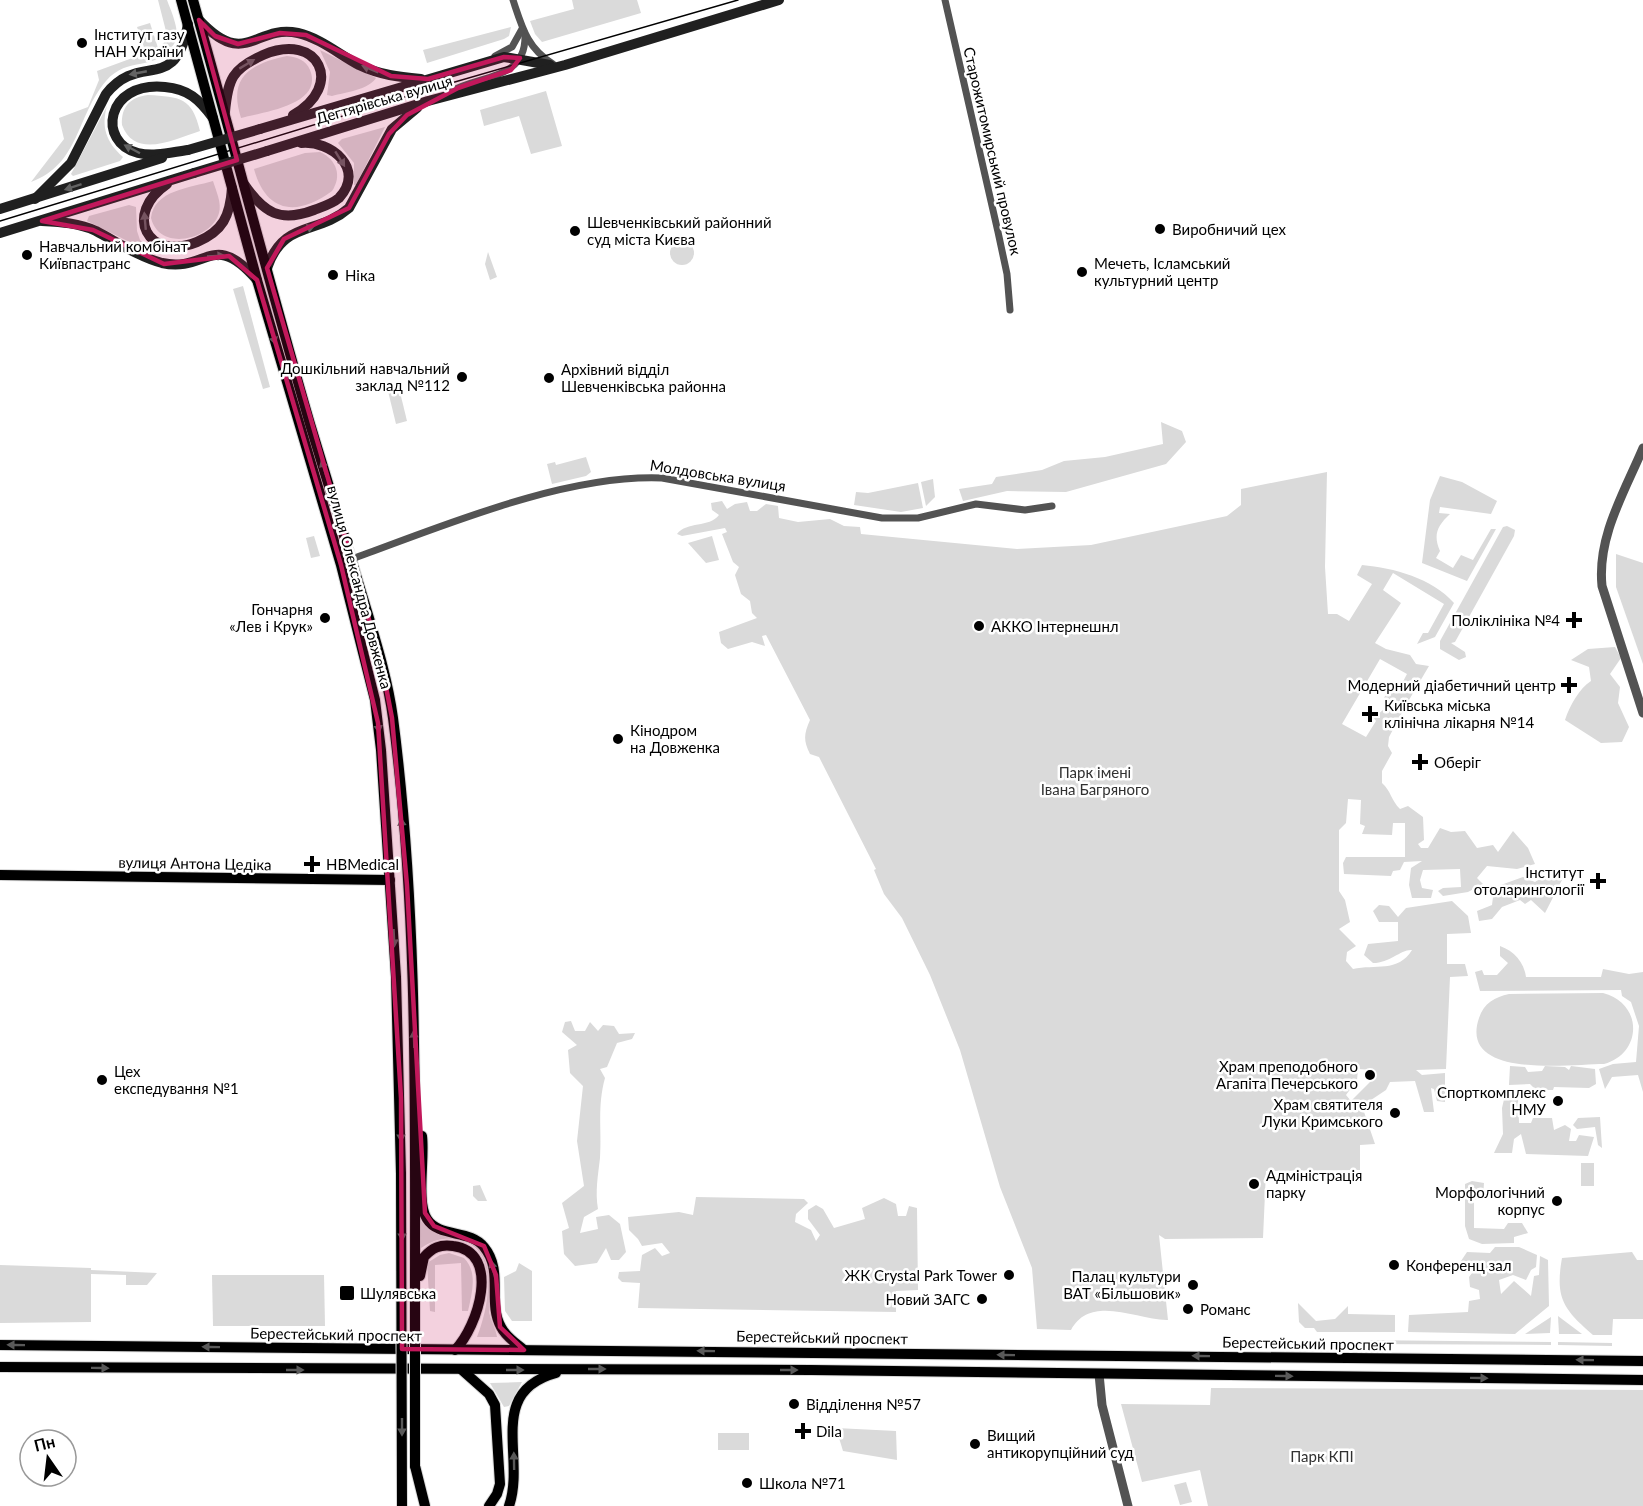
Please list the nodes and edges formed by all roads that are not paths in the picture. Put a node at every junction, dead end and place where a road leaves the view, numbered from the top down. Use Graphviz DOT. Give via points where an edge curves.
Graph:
graph roads {
  1 [pos="181,0"];
  2 [pos="193,0"];
  3 [pos="513,0"];
  4 [pos="779,0"];
  5 [pos="945,0"];
  6 [pos="193,22"];
  7 [pos="522,29"];
  8 [pos="525,37"];
  9 [pos="520,58"];
  10 [pos="476,65"];
  11 [pos="560,65"];
  12 [pos="428,79"];
  13 [pos="445,96"];
  14 [pos="429,101"];
  15 [pos="224,114"];
  16 [pos="213,118"];
  17 [pos="280,123"];
  18 [pos="288,144"];
  19 [pos="188,150"];
  20 [pos="175,178"];
  21 [pos="237,183"];
  22 [pos="34,198"];
  23 [pos="0,209"];
  24 [pos="42,221"];
  25 [pos="0,233"];
  26 [pos="267,268"];
  27 [pos="257,280"];
  28 [pos="1010,309"];
  29 [pos="1643,448"];
  30 [pos="1052,506"];
  31 [pos="352,559"];
  32 [pos="1643,714"];
  33 [pos="0,875"];
  34 [pos="390,880"];
  35 [pos="417,1098"];
  36 [pos="415,1297"];
  37 [pos="0,1345"];
  38 [pos="455,1350"];
  39 [pos="524,1350"];
  40 [pos="1643,1361"];
  41 [pos="0,1367"];
  42 [pos="462,1370"];
  43 [pos="567,1370"];
  44 [pos="1099,1374"];
  45 [pos="1643,1380"];
  46 [pos="415,1466"];
  47 [pos="402,1506"];
  48 [pos="415,1506"];
  49 [pos="425,1506"];
  50 [pos="489,1506"];
  51 [pos="509,1506"];
  52 [pos="1128,1506"];
  1 -- 6 [label="main road"];
  2 -- 6 [label="main road"];
  3 -- 7 [label="street"];
  4 -- 11 [label="main road, Дегтярівська вулиця"];
  5 -- 28 [label="street, Старожитомирський провулок" via="1007,274"];
  12 -- 6 [label="main road, one-way" via="381,74 297,33 280,33 243,45 215,36"];
  6 -- 15 [label="main road, вулиця Олександра Довженка"];
  6 -- 16 [label="main road, вулиця Олександра Довженка"];
  6 -- 22 [label="main road, one-way" via="184,47 171,64 130,74 113,85 71,163"];
  7 -- 8 [label="street"];
  7 -- 10 [label="street" via="512,47"];
  8 -- 9 [label="street"];
  8 -- 11 [label="street" via="537,52"];
  9 -- 10 [label="main road, Дегтярівська вулиця" via="504,57"];
  9 -- 11 [label="main road, Дегтярівська вулиця" via="536,65"];
  9 -- 13 [label="street" via="511,70"];
  10 -- 12 [label="main road, Дегтярівська вулиця"];
  11 -- 13 [label="main road, Дегтярівська вулиця"];
  12 -- 17 [label="main road, Дегтярівська вулиця"];
  13 -- 14 [label="main road, Дегтярівська вулиця"];
  14 -- 18 [label="main road, Дегтярівська вулиця"];
  26 -- 14 [label="main road, one-way" via="272,253 284,239 350,208 393,128"];
  15 -- 17 [label="main road, one-way" via="227,90 240,68 274,50 299,49 316,62 320,88 310,104"];
  15 -- 21 [label="main road, вулиця Олександра Довженка"];
  19 -- 16 [label="main road, one-way" via="143,154 126,148 113,125 120,100 144,86 178,88 195,96"];
  16 -- 21 [label="main road, вулиця Олександра Довженка"];
  17 -- 19 [label="main road, Дегтярівська вулиця, bridge"];
  18 -- 20 [label="main road, Дегтярівська вулиця, bridge"];
  18 -- 21 [label="main road, one-way" via="318,143 338,153 347,173 339,197 299,216 280,216 260,205"];
  19 -- 22 [label="main road, Дегтярівська вулиця, one-way"];
  21 -- 20 [label="main road, one-way" via="221,227 205,239 173,248 152,239 143,214 153,194"];
  20 -- 24 [label="main road, Дегтярівська вулиця"];
  21 -- 26 [label="main road, вулиця Олександра Довженка"];
  21 -- 27 [label="main road, вулиця Олександра Довженка"];
  22 -- 23 [label="main road, Дегтярівська вулиця"];
  24 -- 25 [label="main road, Дегтярівська вулиця"];
  24 -- 27 [label="main road, one-way" via="93,230 164,264 217,254 230,256"];
  31 -- 26 [label="main road, вулиця Олександра Довженка, one-way"];
  27 -- 34 [label="main road, вулиця Олександра Довженка, one-way" via="370,677 381,750"];
  29 -- 32 [label="street" via="1607,532 1600,566 1602,586"];
  30 -- 31 [label="street, Молдовська вулиця" via="1025,510 976,504 918,518 882,518 662,477 632,476 598,481 503,507"];
  35 -- 31 [label="main road, вулиця Олександра Довженка, one-way" via="407,885 393,718"];
  33 -- 34 [label="main road, вулиця Антона Цедіка"];
  34 -- 47 [label="main road, вулиця Олександра Довженка, one-way, bridge" via="401,1098"];
  35 -- 36 [label="main road, вулиця Олександра Довженка"];
  39 -- 35 [label="main road, one-way" via="500,1327 496,1275 484,1246 428,1220 423,1207 423,1140"];
  36 -- 38 [label="main road" via="424,1257 438,1246 468,1251 480,1264 473,1325"];
  36 -- 46 [label="main road, bridge"];
  38 -- 37 [label="main road, Берестейський проспект, one-way"];
  38 -- 39 [label="main road, Берестейський проспект"];
  40 -- 39 [label="main road, Берестейський проспект, one-way"];
  41 -- 42 [label="main road, one-way"];
  42 -- 43 [label="main road, one-way"];
  42 -- 50 [label="main road" via="489,1394 495,1405 500,1484"];
  43 -- 44 [label="main road, one-way"];
  51 -- 43 [label="main road, one-way" via="514,1482 516,1403 530,1384"];
  44 -- 45 [label="main road, one-way"];
  44 -- 52 [label="street" via="1102,1405"];
  46 -- 48 [label="main road"];
  46 -- 49 [label="main road"];
}
